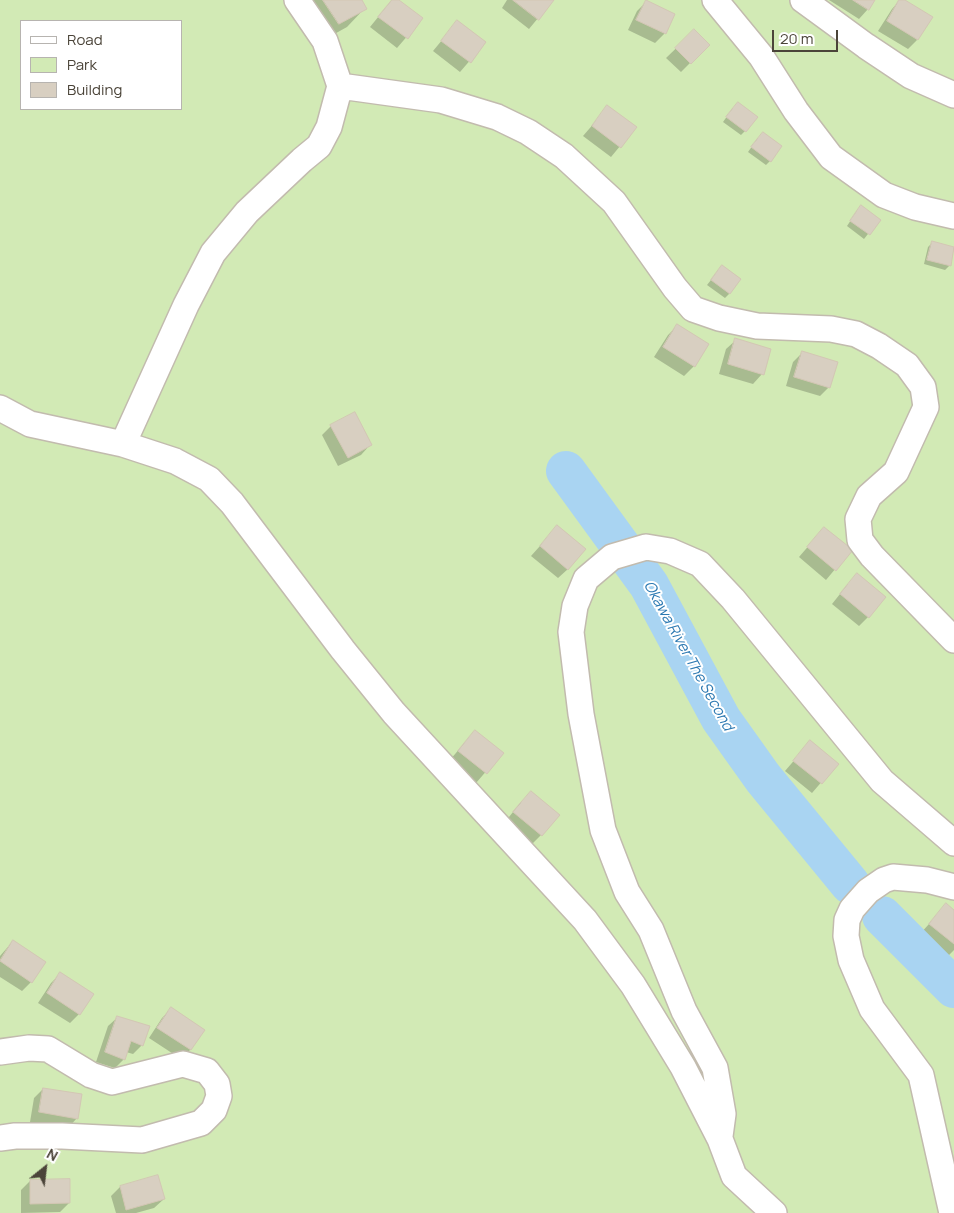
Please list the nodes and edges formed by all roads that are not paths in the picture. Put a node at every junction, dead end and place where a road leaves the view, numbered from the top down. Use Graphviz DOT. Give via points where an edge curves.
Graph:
graph roads {
  1 [pos="297,0"];
  2 [pos="714,0"];
  3 [pos="802,0"];
  4 [pos="340,86"];
  5 [pos="954,95"];
  6 [pos="954,216"];
  7 [pos="0,408"];
  8 [pos="123,444"];
  9 [pos="954,640"];
  10 [pos="954,843"];
  11 [pos="954,887"];
  12 [pos="0,1052"];
  13 [pos="0,1138"];
  14 [pos="720,1139"];
  15 [pos="774,1213"];
  16 [pos="952,1213"];
  1 -- 4 [label="street" via="325,41"];
  2 -- 6 [label="street" via="761,56 796,111 831,156 884,195 915,207"];
  3 -- 5 [label="street" via="911,76"];
  4 -- 8 [label="street" via="329,127 319,146 246,212 213,253"];
  4 -- 9 [label="street" via="442,100 497,117 528,132 564,156 614,202 693,308 719,318 757,326 856,334 907,365 923,387 926,407 896,472 869,496 858,519 860,540"];
  7 -- 8 [label="street" via="30,424"];
  8 -- 14 [label="street" via="175,460 208,479 232,503 394,713 586,920 633,985 683,1067"];
  10 -- 14 [label="street" via="882,781 733,599 700,564 670,551 646,548 612,557 586,579 575,606 571,632 580,714 603,830 627,892 651,930 684,1011 715,1068 723,1114"];
  11 -- 16 [label="street" via="927,880 893,877 884,880 868,891 852,909 846,936 851,960 872,1009 921,1075"];
  12 -- 13 [label="street" via="48,1049 91,1075 112,1082 182,1064 208,1071 217,1084 219,1096 214,1110 201,1123 142,1140 62,1136"];
  14 -- 15 [label="street" via="734,1176"];
}
